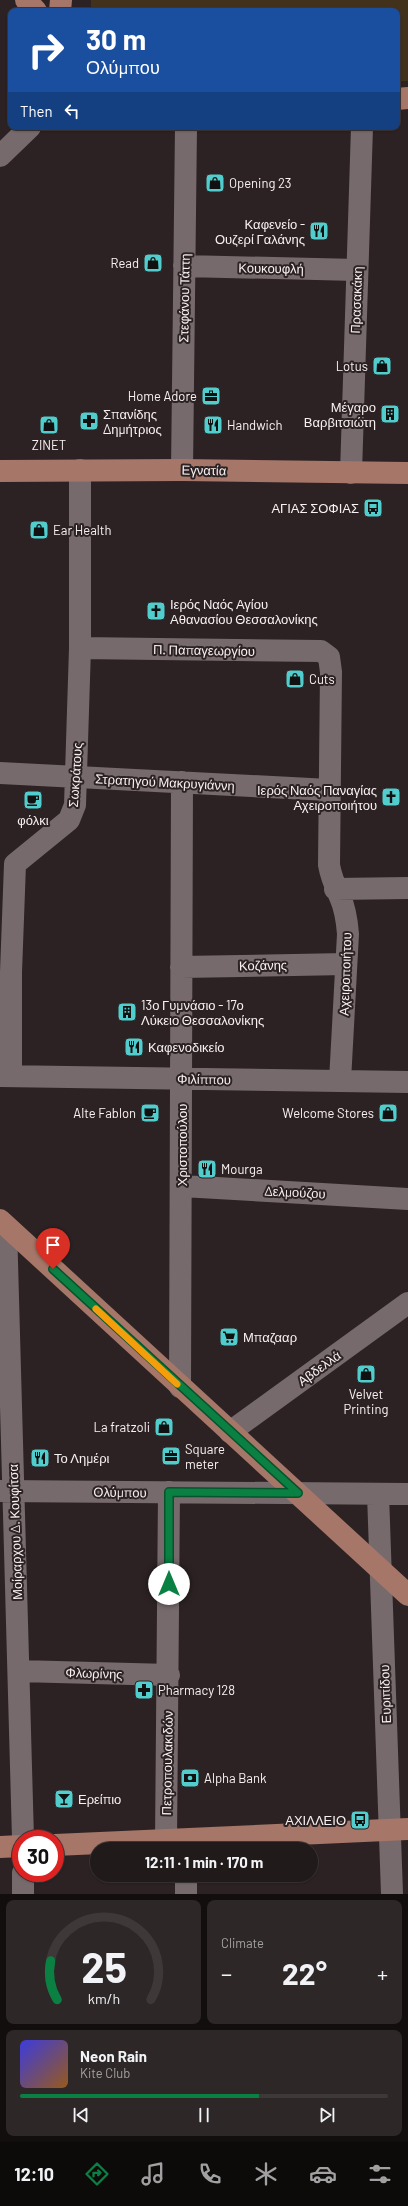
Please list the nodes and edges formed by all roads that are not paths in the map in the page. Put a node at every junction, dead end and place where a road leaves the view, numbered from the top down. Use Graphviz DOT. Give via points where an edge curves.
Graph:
graph roads {
  1 [pos="26,0"];
  2 [pos="33,8"];
  3 [pos="27,130"];
  4 [pos="186,130"];
  5 [pos="362,130"];
  6 [pos="0,156"];
  7 [pos="184,266"];
  8 [pos="357,270"];
  9 [pos="80,470"];
  10 [pos="182,470"];
  11 [pos="0,471"];
  12 [pos="351,473"];
  13 [pos="408,473"];
  14 [pos="80,648"];
  15 [pos="327,654"];
  16 [pos="0,773"];
  17 [pos="77,777"];
  18 [pos="182,782"];
  19 [pos="329,790"];
  20 [pos="7,864"];
  21 [pos="408,888"];
  22 [pos="335,889"];
  23 [pos="346,964"];
  24 [pos="181,967"];
  25 [pos="6,1076"];
  26 [pos="182,1079"];
  27 [pos="340,1081"];
  28 [pos="408,1082"];
  29 [pos="182,1186"];
  30 [pos="408,1199"];
  31 [pos="3,1223"];
  32 [pos="408,1303"];
  33 [pos="180,1387"];
  34 [pos="230,1432"];
  35 [pos="7,1491"];
  36 [pos="169,1492"];
  37 [pos="298,1493"];
  38 [pos="378,1494"];
  39 [pos="408,1494"];
  40 [pos="381,1570"];
  41 [pos="408,1595"];
  42 [pos="19,1671"];
  43 [pos="169,1676"];
  44 [pos="23,1830"];
  45 [pos="399,1830"];
  46 [pos="180,1842"];
  47 [pos="197,1842"];
  48 [pos="90,1844"];
  49 [pos="64,1845"];
  50 [pos="12,1846"];
  51 [pos="0,1847"];
  52 [pos="24,1882"];
  53 [pos="186,1882"];
  54 [pos="24,1894"];
  55 [pos="186,1894"];
  56 [pos="392,1894"];
  1 -- 2 [label="main road"];
  3 -- 6 [label="street"];
  4 -- 7 [label="street, Στεφάνου Τάττη"];
  5 -- 8 [label="street, Πρασακάκη"];
  7 -- 8 [label="street, Κουκουφλή"];
  7 -- 10 [label="street, Στεφάνου Τάττη"];
  8 -- 12 [label="street, Πρασακάκη"];
  9 -- 10 [label="main road, Εγνατία"];
  9 -- 11 [label="main road, Εγνατία"];
  9 -- 14 [label="street, Σωκράτους"];
  10 -- 12 [label="main road, Εγνατία"];
  12 -- 13 [label="main road, Εγνατία"];
  14 -- 15 [label="street, Π. Παπαγεωργίου" via="321,651"];
  14 -- 17 [label="street, Σωκράτους"];
  15 -- 19 [label="street, Αχειροποιήτου" via="331,672"];
  16 -- 17 [label="street, Στρατηγού Μακρυγιάννη"];
  17 -- 18 [label="street, Στρατηγού Μακρυγιάννη"];
  17 -- 20 [label="street, Σωκράτους" via="74,811 69,820"];
  18 -- 19 [label="street, Στρατηγού Μακρυγιάννη"];
  18 -- 24 [label="street, Χριστοπούλου"];
  19 -- 22 [label="street, Αχειροποιήτου" via="329,864"];
  20 -- 25 [label="street, Σωκράτους" via="11,972"];
  21 -- 22 [label="street"];
  22 -- 23 [label="street, Αχειροποιήτου" via="347,920"];
  23 -- 24 [label="street, Κοζάνης"];
  23 -- 27 [label="street, Αχειροποιήτου"];
  24 -- 26 [label="street, Χριστοπούλου"];
  25 -- 26 [label="street, Φιλίππου"];
  26 -- 27 [label="street, Φιλίππου"];
  26 -- 29 [label="street, Χριστοπούλου"];
  27 -- 28 [label="street, Φιλίππου"];
  29 -- 30 [label="street, Δελμούζου"];
  29 -- 33 [label="street, Χριστοπούλου"];
  31 -- 33 [label="main road"];
  31 -- 35 [label="street, Μοίραρχου Δ. Κουφίτσα"];
  32 -- 34 [label="street, Αβδελλά"];
  33 -- 34 [label="main road"];
  34 -- 37 [label="main road"];
  35 -- 36 [label="street, Ολύμπου"];
  35 -- 42 [label="street, Μοίραρχου Δ. Κουφίτσα"];
  36 -- 37 [label="street, Ολύμπου"];
  36 -- 43 [label="street, Πετροπουλακιδών"];
  37 -- 38 [label="street, Ολύμπου"];
  37 -- 40 [label="main road"];
  38 -- 39 [label="street, Ολύμπου"];
  38 -- 40 [label="street, Ευριπίδου"];
  40 -- 41 [label="main road"];
  40 -- 45 [label="street, Ευριπίδου"];
  42 -- 43 [label="street, Φλωρίνης"];
  42 -- 44 [label="street, Μοίραρχου Δ. Κουφίτσα"];
  43 -- 46 [label="street, Πετροπουλακιδών"];
  45 -- 47 [label="main road"];
  45 -- 56 [label="street, Ευριπίδου"];
  48 -- 49 [label="main road"];
  50 -- 51 [label="main road"];
  52 -- 54 [label="street"];
  53 -- 55 [label="street"];
}
